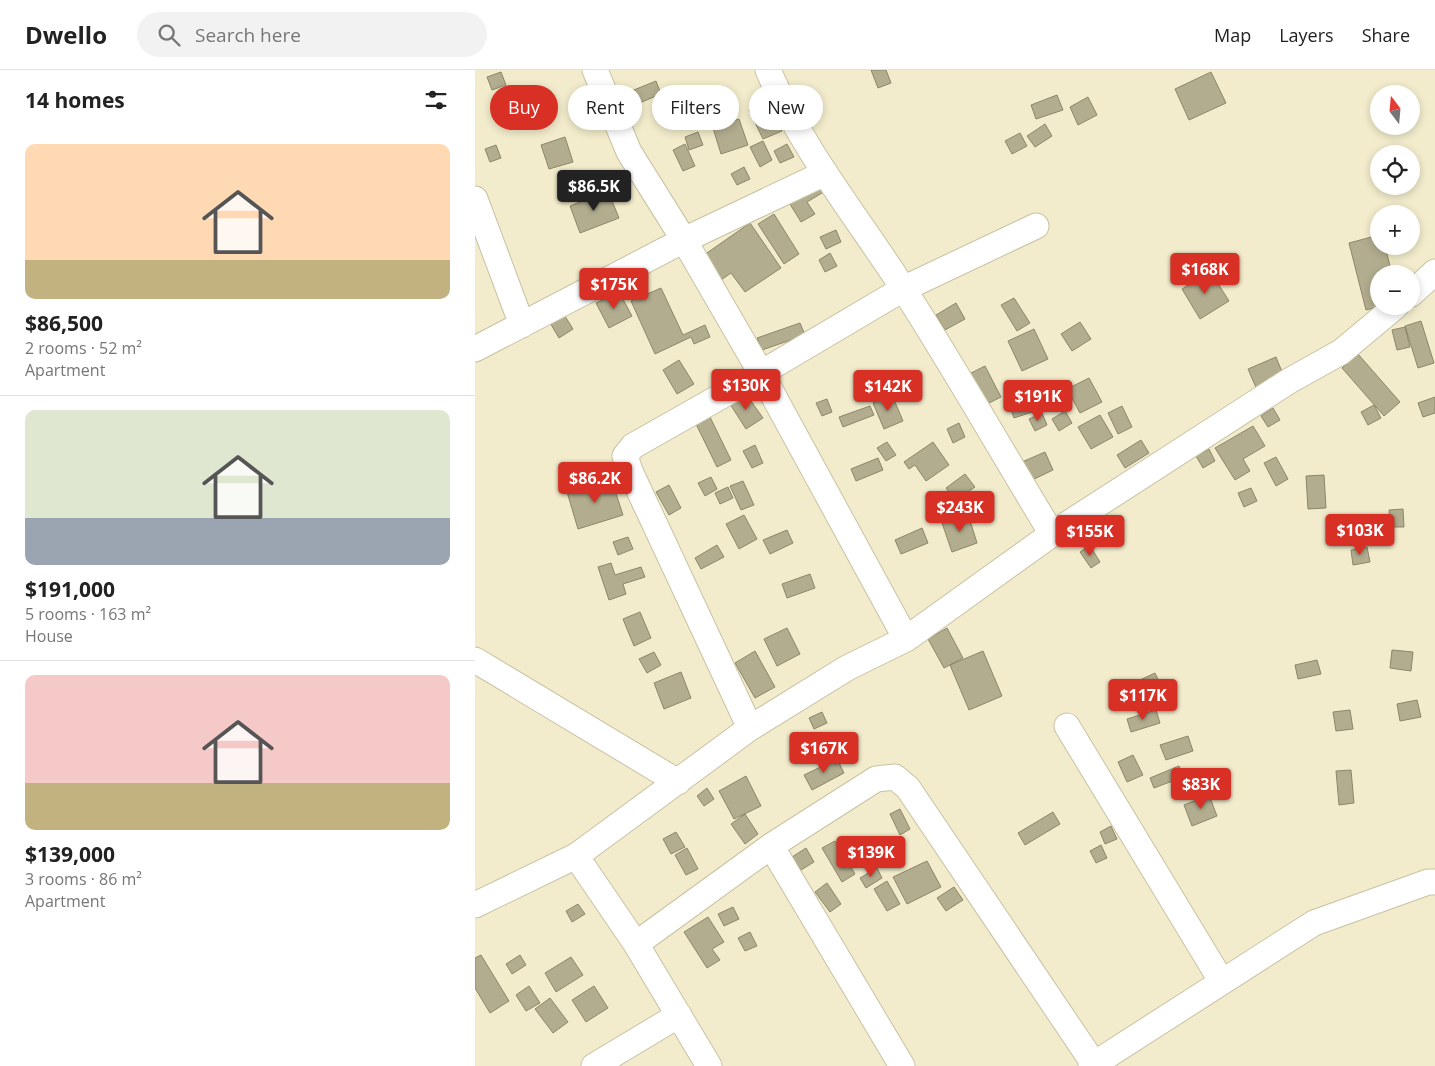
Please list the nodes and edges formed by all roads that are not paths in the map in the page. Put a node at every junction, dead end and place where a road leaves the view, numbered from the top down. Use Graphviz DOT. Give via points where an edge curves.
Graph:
graph roads {
  1 [pos="595,70"];
  2 [pos="768,70"];
  3 [pos="825,173"];
  4 [pos="475,199"];
  5 [pos="1036,226"];
  6 [pos="684,240"];
  7 [pos="1435,272"];
  8 [pos="1420,286"];
  9 [pos="903,289"];
  10 [pos="1385,315"];
  11 [pos="522,325"];
  12 [pos="475,349"];
  13 [pos="761,373"];
  14 [pos="1051,534"];
  15 [pos="906,638"];
  16 [pos="475,660"];
  17 [pos="1067,726"];
  18 [pos="750,728"];
  19 [pos="677,782"];
  20 [pos="771,846"];
  21 [pos="576,856"];
  22 [pos="1435,882"];
  23 [pos="475,905"];
  24 [pos="637,944"];
  25 [pos="1221,982"];
  26 [pos="679,1015"];
  27 [pos="1092,1065"];
  28 [pos="594,1066"];
  29 [pos="709,1066"];
  30 [pos="902,1066"];
  1 -- 6 [label="street" via="629,152"];
  2 -- 3 [label="street" via="778,95"];
  3 -- 6 [label="street"];
  3 -- 9 [label="street"];
  4 -- 11 [label="street"];
  5 -- 9 [label="street"];
  6 -- 11 [label="street"];
  6 -- 13 [label="street"];
  7 -- 8 [label="street"];
  9 -- 13 [label="street"];
  9 -- 14 [label="street"];
  10 -- 14 [label="street" via="1341,352 1289,381"];
  11 -- 12 [label="street"];
  13 -- 15 [label="street"];
  13 -- 18 [label="street" via="633,446 625,456"];
  14 -- 15 [label="street"];
  15 -- 18 [label="street" via="847,668"];
  16 -- 19 [label="street"];
  17 -- 25 [label="street"];
  18 -- 19 [label="street"];
  19 -- 21 [label="street"];
  20 -- 24 [label="street"];
  20 -- 27 [label="street" via="876,779 895,777 908,788"];
  20 -- 30 [label="street"];
  21 -- 23 [label="street"];
  21 -- 24 [label="street"];
  22 -- 25 [label="street" via="1314,923"];
  24 -- 26 [label="street"];
  25 -- 27 [label="street"];
  26 -- 28 [label="street"];
  26 -- 29 [label="street"];
}
